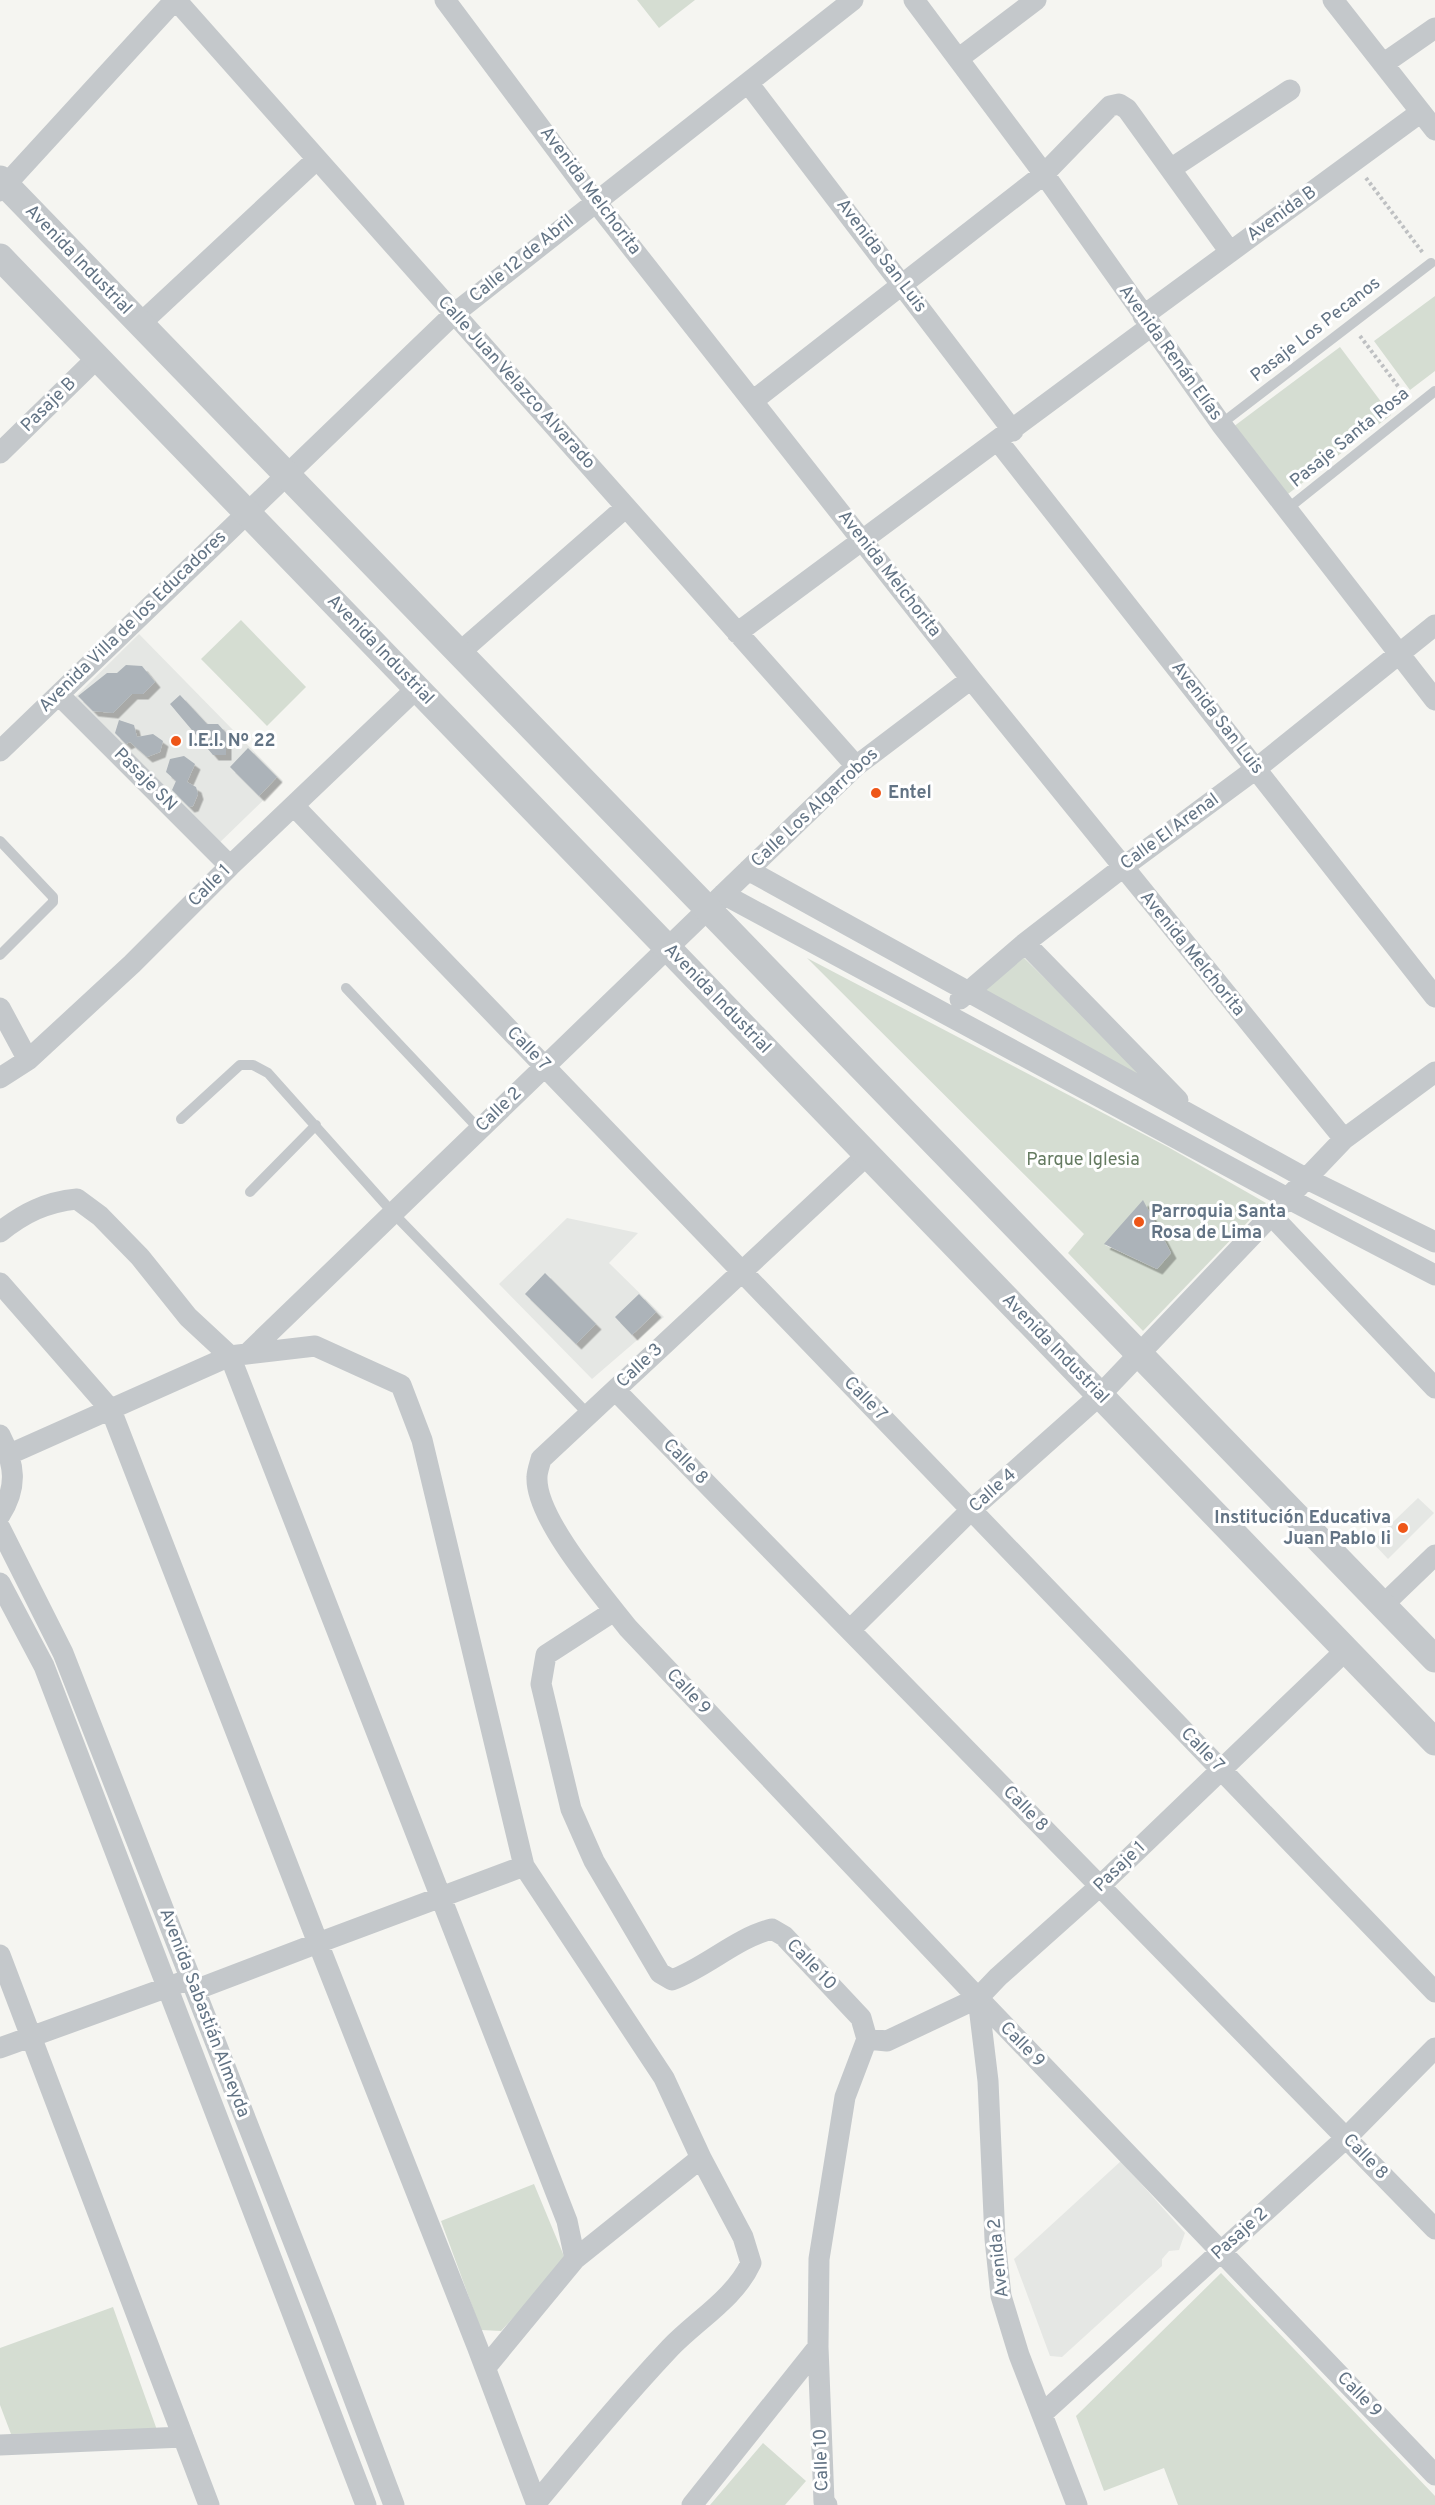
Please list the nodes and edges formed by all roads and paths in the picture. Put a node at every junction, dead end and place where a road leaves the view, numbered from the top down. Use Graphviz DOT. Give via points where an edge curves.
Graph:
graph roads {
  1 [pos="176,0"];
  2 [pos="445,0"];
  3 [pos="853,0"];
  4 [pos="914,0"];
  5 [pos="1036,0"];
  6 [pos="1333,0"];
  7 [pos="1435,28"];
  8 [pos="958,59"];
  9 [pos="1383,64"];
  10 [pos="748,83"];
  11 [pos="1290,90"];
  12 [pos="1421,112"];
  13 [pos="1435,130"];
  14 [pos="317,159"];
  15 [pos="1353,162"];
  16 [pos="1172,168"];
  17 [pos="1044,174"];
  18 [pos="2,185"];
  19 [pos="595,201"];
  20 [pos="1230,252"];
  21 [pos="0,257"];
  22 [pos="1431,263"];
  23 [pos="902,283"];
  24 [pos="454,314"];
  25 [pos="1147,321"];
  26 [pos="140,324"];
  27 [pos="1351,324"];
  28 [pos="97,358"];
  29 [pos="1435,391"];
  30 [pos="754,400"];
  31 [pos="1414,408"];
  32 [pos="1221,424"];
  33 [pos="1006,436"];
  34 [pos="0,453"];
  35 [pos="286,474"];
  36 [pos="266,493"];
  37 [pos="626,507"];
  38 [pos="1286,510"];
  39 [pos="246,512"];
  40 [pos="863,540"];
  41 [pos="1435,625"];
  42 [pos="737,633"];
  43 [pos="459,652"];
  44 [pos="1398,652"];
  45 [pos="971,679"];
  46 [pos="417,688"];
  47 [pos="59,695"];
  48 [pos="1435,700"];
  49 [pos="0,751"];
  50 [pos="856,766"];
  51 [pos="1257,768"];
  52 [pos="294,806"];
  53 [pos="0,841"];
  54 [pos="230,866"];
  55 [pos="1122,868"];
  56 [pos="748,870"];
  57 [pos="716,901"];
  58 [pos="1025,943"];
  59 [pos="668,948"];
  60 [pos="0,955"];
  61 [pos="346,988"];
  62 [pos="968,992"];
  63 [pos="1435,997"];
  64 [pos="0,1008"];
  65 [pos="943,1013"];
  66 [pos="28,1060"];
  67 [pos="544,1066"];
  68 [pos="1435,1072"];
  69 [pos="0,1078"];
  70 [pos="1194,1117"];
  71 [pos="181,1119"];
  72 [pos="316,1125"];
  73 [pos="479,1129"];
  74 [pos="1344,1139"];
  75 [pos="867,1155"];
  76 [pos="1307,1179"];
  77 [pos="250,1192"];
  78 [pos="1289,1199"];
  79 [pos="394,1214"];
  80 [pos="1272,1216"];
  81 [pos="0,1232"];
  82 [pos="1435,1242"];
  83 [pos="741,1271"];
  84 [pos="1435,1275"];
  85 [pos="0,1283"];
  86 [pos="1140,1354"];
  87 [pos="239,1355"];
  88 [pos="1435,1388"];
  89 [pos="615,1390"];
  90 [pos="1100,1395"];
  91 [pos="111,1410"];
  92 [pos="588,1414"];
  93 [pos="0,1435"];
  94 [pos="10,1455"];
  95 [pos="972,1510"];
  96 [pos="0,1515"];
  97 [pos="0,1528"];
  98 [pos="1435,1555"];
  99 [pos="0,1583"];
  100 [pos="1383,1605"];
  101 [pos="614,1611"];
  102 [pos="850,1630"];
  103 [pos="1346,1650"];
  104 [pos="1435,1659"];
  105 [pos="1435,1742"];
  106 [pos="1220,1769"];
  107 [pos="524,1866"];
  108 [pos="1100,1886"];
  109 [pos="441,1897"];
  110 [pos="318,1943"];
  111 [pos="0,1956"];
  112 [pos="193,1984"];
  113 [pos="169,1988"];
  114 [pos="1435,1992"];
  115 [pos="978,1998"];
  116 [pos="31,2038"];
  117 [pos="867,2039"];
  118 [pos="0,2048"];
  119 [pos="1435,2048"];
  120 [pos="1346,2138"];
  121 [pos="701,2158"];
  122 [pos="1435,2229"];
  123 [pos="1221,2252"];
  124 [pos="575,2259"];
  125 [pos="818,2347"];
  126 [pos="486,2367"];
  127 [pos="1042,2415"];
  128 [pos="183,2437"];
  129 [pos="0,2445"];
  130 [pos="1435,2475"];
  131 [pos="537,2504"];
  132 [pos="824,2504"];
  133 [pos="209,2505"];
  134 [pos="366,2505"];
  135 [pos="394,2505"];
  136 [pos="692,2505"];
  137 [pos="1077,2505"];
  1 -- 14 [label="street, Calle Juan Velazco Alvarado"];
  1 -- 18 [label="street, Calle Juan Velazco Alvarado"];
  2 -- 19 [label="street, Avenida Melchorita"];
  3 -- 10 [label="street, Calle 12 de Abril"];
  4 -- 8 [label="street, Avenida Renán Elías"];
  5 -- 8 [label="street"];
  6 -- 9 [label="street"];
  7 -- 9 [label="street"];
  8 -- 17 [label="street, Avenida Renán Elías"];
  9 -- 12 [label="street"];
  10 -- 19 [label="street, Calle 12 de Abril"];
  10 -- 23 [label="street, Avenida San Luis"];
  11 -- 16 [label="street"];
  12 -- 13 [label="street"];
  12 -- 15 [label="street, Avenida B"];
  14 -- 24 [label="street, Calle Juan Velazco Alvarado"];
  14 -- 26 [label="street"];
  15 -- 20 [label="street, Avenida B"];
  15 -- 22 [label="path"];
  16 -- 17 [label="street" via="1119,104 1110,106"];
  16 -- 20 [label="street"];
  17 -- 23 [label="street"];
  17 -- 25 [label="street, Avenida Renán Elías"];
  18 -- 26 [label="street, Avenida Industrial"];
  19 -- 24 [label="street, Calle 12 de Abril"];
  19 -- 30 [label="street, Avenida Melchorita"];
  20 -- 25 [label="street, Avenida B"];
  21 -- 28 [label="street, Avenida Industrial"];
  22 -- 27 [label="lane, Pasaje Los Pecanos"];
  23 -- 30 [label="street"];
  23 -- 33 [label="street, Avenida San Luis"];
  24 -- 35 [label="street, Calle 12 de Abril"];
  24 -- 37 [label="street, Calle Juan Velazco Alvarado"];
  25 -- 32 [label="street, Avenida Renán Elías"];
  25 -- 33 [label="street, Avenida B"];
  26 -- 35 [label="street, Avenida Industrial"];
  27 -- 31 [label="path"];
  27 -- 32 [label="lane, Pasaje Los Pecanos"];
  28 -- 34 [label="street, Pasaje B"];
  28 -- 39 [label="street, Avenida Industrial"];
  29 -- 31 [label="lane, Pasaje Santa Rosa"];
  30 -- 40 [label="street, Avenida Melchorita"];
  31 -- 38 [label="lane, Pasaje Santa Rosa"];
  32 -- 38 [label="street, Avenida Renán Elías"];
  33 -- 40 [label="street, Avenida B"];
  33 -- 51 [label="street, Avenida San Luis"];
  35 -- 36 [label="street, Calle 12 de Abril"];
  35 -- 43 [label="street, Avenida Industrial"];
  36 -- 39 [label="street, Avenida Villa de los Educadores"];
  37 -- 42 [label="street, Calle Juan Velazco Alvarado"];
  37 -- 43 [label="street"];
  38 -- 44 [label="street, Avenida Renán Elías"];
  39 -- 46 [label="street, Avenida Industrial"];
  39 -- 47 [label="street, Avenida Villa de los Educadores"];
  40 -- 42 [label="street, Avenida B"];
  40 -- 45 [label="street, Avenida Melchorita"];
  41 -- 44 [label="street, Calle El Arenal"];
  42 -- 50 [label="street, Calle Juan Velazco Alvarado"];
  43 -- 57 [label="street, Avenida Industrial"];
  44 -- 48 [label="street, Avenida Renán Elías"];
  44 -- 51 [label="street, Calle El Arenal"];
  45 -- 50 [label="street, Calle Los Algarrobos"];
  45 -- 55 [label="street, Avenida Melchorita"];
  46 -- 52 [label="street, Calle 1"];
  46 -- 59 [label="street, Avenida Industrial"];
  47 -- 49 [label="street, Avenida Villa de los Educadores"];
  47 -- 54 [label="street, Pasaje SN"];
  50 -- 56 [label="street, Calle Los Algarrobos"];
  51 -- 55 [label="street, Calle El Arenal"];
  51 -- 63 [label="street, Avenida San Luis"];
  52 -- 54 [label="street, Calle 1"];
  52 -- 67 [label="street, Calle 7"];
  53 -- 60 [label="lane" via="53,897 53,902"];
  54 -- 66 [label="street, Calle 1"];
  55 -- 58 [label="street, Calle El Arenal"];
  55 -- 74 [label="street, Avenida Melchorita"];
  56 -- 57 [label="street, Calle Los Algarrobos"];
  56 -- 62 [label="street"];
  57 -- 59 [label="street, Calle Los Algarrobos"];
  57 -- 65 [label="street"];
  57 -- 86 [label="street, Avenida Industrial"];
  58 -- 62 [label="street, Calle El Arenal"];
  58 -- 70 [label="street"];
  59 -- 67 [label="street, Calle 2"];
  59 -- 75 [label="street, Avenida Industrial"];
  61 -- 73 [label="lane"];
  62 -- 65 [label="street, Calle El Arenal"];
  62 -- 70 [label="street"];
  64 -- 66 [label="street"];
  65 -- 78 [label="street"];
  66 -- 69 [label="street, Calle 1"];
  67 -- 73 [label="street, Calle 2"];
  67 -- 83 [label="street, Calle 7"];
  68 -- 74 [label="street, Calle 4"];
  70 -- 76 [label="street"];
  71 -- 72 [label="lane" via="240,1065 253,1065 268,1073"];
  72 -- 77 [label="lane"];
  72 -- 79 [label="lane"];
  73 -- 79 [label="street, Calle 2"];
  74 -- 76 [label="street, Calle 4"];
  75 -- 83 [label="street, Calle 3"];
  75 -- 90 [label="street, Avenida Industrial"];
  76 -- 78 [label="street, Calle 4"];
  76 -- 82 [label="street"];
  78 -- 80 [label="street, Calle 4"];
  78 -- 84 [label="street"];
  79 -- 87 [label="street, Calle 2"];
  79 -- 92 [label="lane"];
  80 -- 86 [label="street, Calle 4"];
  80 -- 88 [label="street"];
  81 -- 87 [label="street" via="26,1213 56,1201 77,1199 140,1257 188,1317"];
  83 -- 89 [label="street, Calle 3"];
  83 -- 95 [label="street, Calle 7"];
  85 -- 91 [label="street"];
  86 -- 90 [label="street, Calle 4"];
  86 -- 100 [label="street, Avenida Industrial"];
  87 -- 91 [label="street"];
  87 -- 107 [label="street" via="315,1346 400,1385 422,1440"];
  87 -- 109 [label="street"];
  89 -- 92 [label="street, Calle 3"];
  89 -- 102 [label="street, Calle 8"];
  90 -- 95 [label="street, Calle 4"];
  90 -- 103 [label="street, Avenida Industrial"];
  91 -- 94 [label="street"];
  91 -- 110 [label="street"];
  92 -- 101 [label="street, Calle 3" via="541,1459 537,1478 551,1521"];
  93 -- 94 [label="street"];
  94 -- 96 [label="street" via="15,1478"];
  95 -- 102 [label="street, Calle 4"];
  95 -- 106 [label="street, Calle 7"];
  97 -- 112 [label="street, Avenida Sabastián Almeyda" via="63,1653"];
  98 -- 100 [label="street"];
  99 -- 113 [label="street, Avenida Sabastián Almeyda" via="44,1666"];
  100 -- 104 [label="street, Avenida Industrial"];
  101 -- 115 [label="street, Calle 9"];
  101 -- 117 [label="street, Calle 10" via="546,1655 541,1684 571,1809 594,1861 660,1973 672,1980 688,1974 759,1932 772,1929 784,1936 861,2018"];
  102 -- 108 [label="street, Calle 8"];
  103 -- 105 [label="street, Avenida Industrial"];
  103 -- 106 [label="street, Pasaje 1"];
  106 -- 108 [label="street, Pasaje 1"];
  106 -- 114 [label="street, Calle 7"];
  107 -- 109 [label="street"];
  107 -- 121 [label="street" via="664,2078"];
  108 -- 115 [label="street, Pasaje 1"];
  108 -- 120 [label="street, Calle 8"];
  109 -- 110 [label="street"];
  109 -- 124 [label="street" via="567,2221"];
  110 -- 112 [label="street"];
  110 -- 126 [label="street"];
  111 -- 116 [label="street"];
  112 -- 113 [label="street"];
  112 -- 135 [label="street, Avenida Sabastián Almeyda"];
  113 -- 116 [label="street"];
  113 -- 134 [label="street, Avenida Sabastián Almeyda"];
  115 -- 117 [label="street, Pasaje 1" via="887,2041"];
  115 -- 123 [label="street, Calle 9"];
  115 -- 127 [label="street, Avenida 2" via="988,2081 1001,2296"];
  116 -- 118 [label="street"];
  116 -- 128 [label="street"];
  117 -- 125 [label="street, Calle 10" via="845,2097 820,2248"];
  119 -- 120 [label="street, Pasaje 2"];
  120 -- 122 [label="street, Calle 8"];
  120 -- 123 [label="street, Pasaje 2"];
  121 -- 124 [label="street"];
  121 -- 131 [label="street" via="743,2237 751,2263 747,2272 742,2282 687,2331 617,2403"];
  123 -- 127 [label="street, Pasaje 2"];
  123 -- 130 [label="street, Calle 9"];
  124 -- 126 [label="street"];
  125 -- 132 [label="street, Calle 10"];
  125 -- 136 [label="street"];
  126 -- 131 [label="street"];
  127 -- 137 [label="street, Avenida 2"];
  128 -- 129 [label="street"];
  128 -- 133 [label="street"];
}
